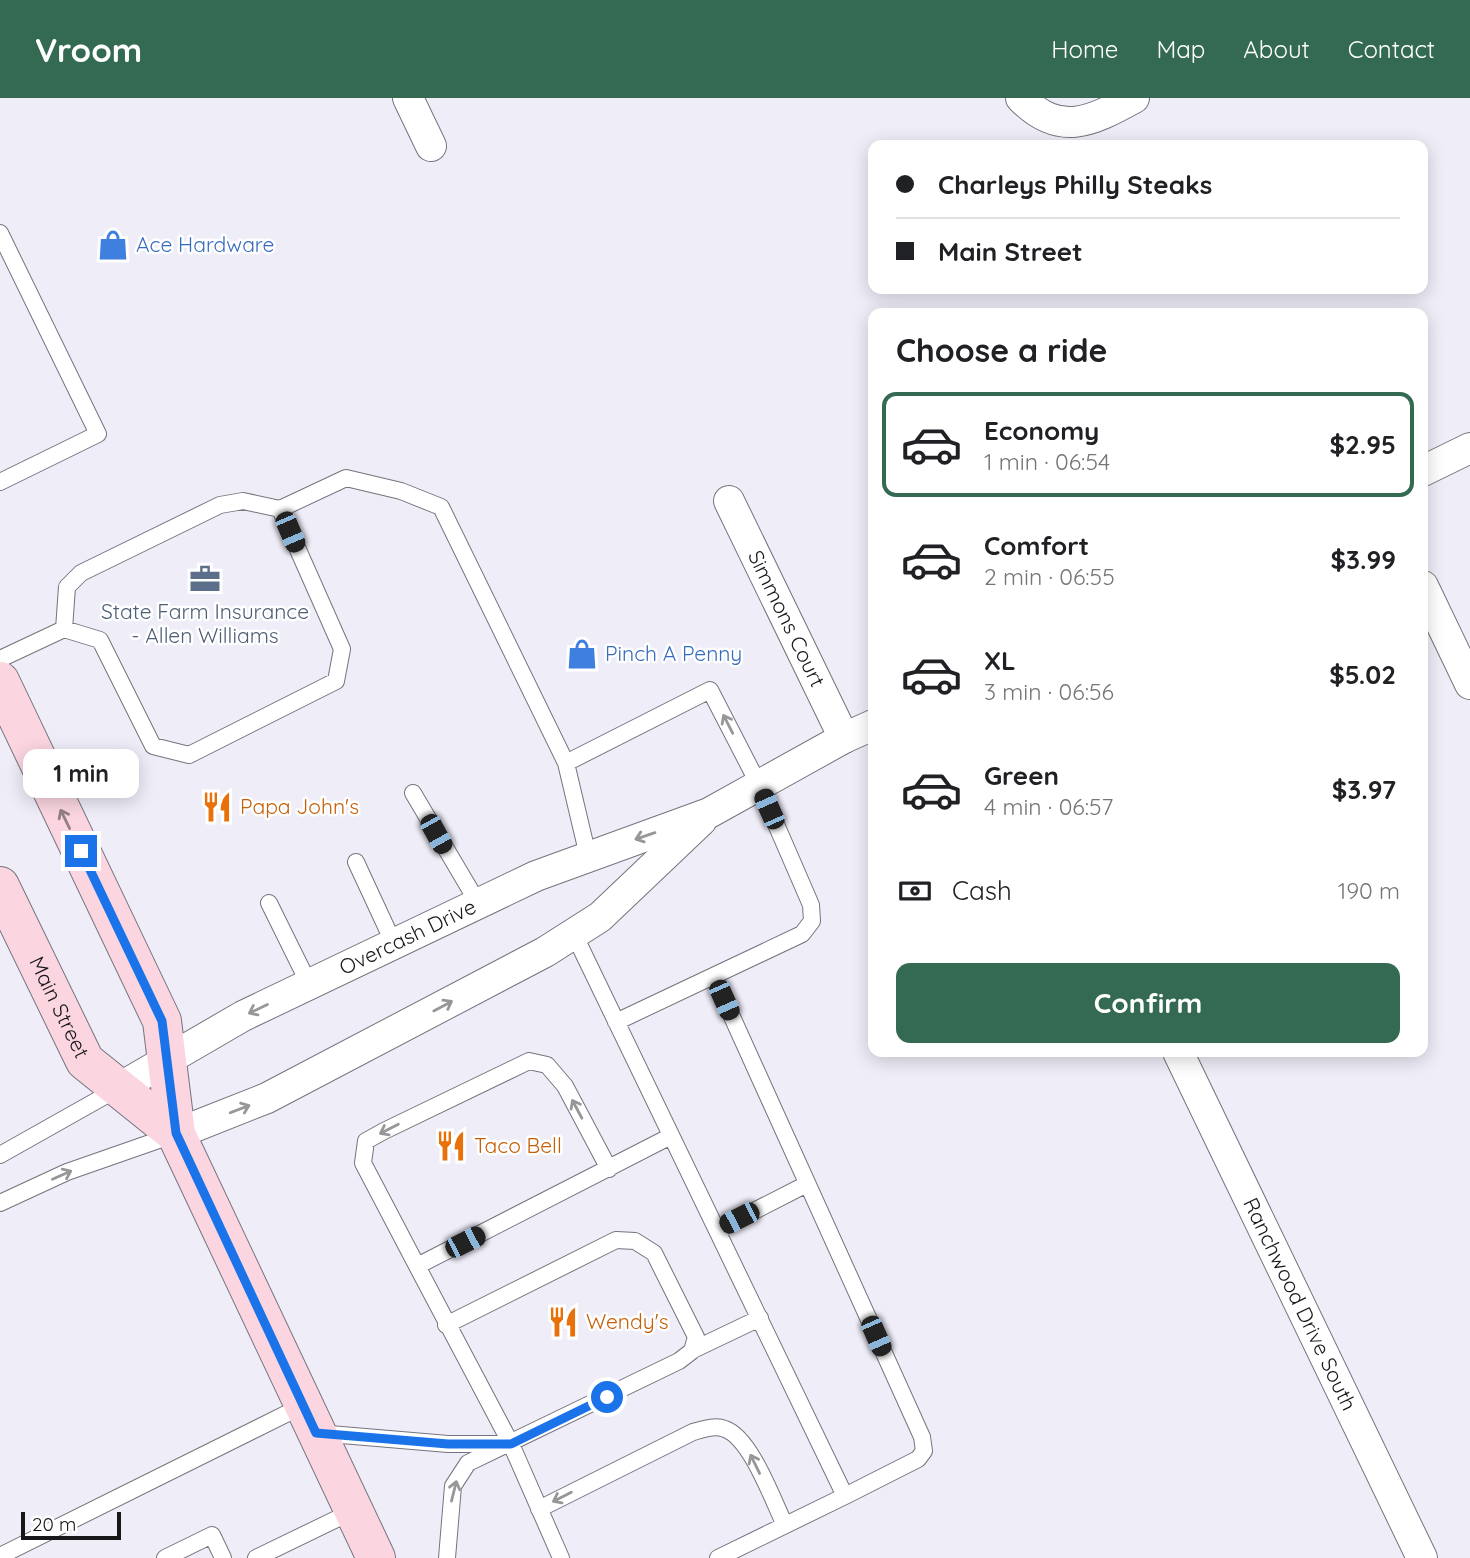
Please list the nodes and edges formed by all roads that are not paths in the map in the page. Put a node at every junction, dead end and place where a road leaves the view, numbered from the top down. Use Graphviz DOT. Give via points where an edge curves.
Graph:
graph roads {
  1 [pos="408,98"];
  2 [pos="1021,98"];
  3 [pos="1134,98"];
  4 [pos="431,146"];
  5 [pos="0,233"];
  6 [pos="1470,448"];
  7 [pos="1428,469"];
  8 [pos="0,482"];
  9 [pos="729,501"];
  10 [pos="280,509"];
  11 [pos="1428,596"];
  12 [pos="64,629"];
  13 [pos="0,659"];
  14 [pos="0,681"];
  15 [pos="1470,684"];
  16 [pos="868,727"];
  17 [pos="844,738"];
  18 [pos="566,763"];
  19 [pos="759,785"];
  20 [pos="412,793"];
  21 [pos="709,813"];
  22 [pos="589,856"];
  23 [pos="356,862"];
  24 [pos="0,886"];
  25 [pos="269,903"];
  26 [pos="478,904"];
  27 [pos="574,934"];
  28 [pos="394,944"];
  29 [pos="714,977"];
  30 [pos="309,984"];
  31 [pos="617,1022"];
  32 [pos="1180,1057"];
  33 [pos="167,1060"];
  34 [pos="119,1088"];
  35 [pos="176,1133"];
  36 [pos="671,1136"];
  37 [pos="0,1155"];
  38 [pos="609,1169"];
  39 [pos="807,1184"];
  40 [pos="0,1203"];
  41 [pos="717,1230"];
  42 [pos="418,1266"];
  43 [pos="760,1318"];
  44 [pos="446,1325"];
  45 [pos="693,1350"];
  46 [pos="309,1420"];
  47 [pos="511,1444"];
  48 [pos="845,1496"];
  49 [pos="539,1509"];
  50 [pos="354,1510"];
  51 [pos="785,1525"];
  52 [pos="0,1556"];
  53 [pos="165,1558"];
  54 [pos="223,1558"];
  55 [pos="256,1558"];
  56 [pos="376,1558"];
  57 [pos="447,1558"];
  58 [pos="561,1558"];
  59 [pos="718,1558"];
  60 [pos="1422,1558"];
  1 -- 4 [label="street"];
  2 -- 3 [label="street" via="1039,114 1063,121 1088,121"];
  5 -- 8 [label="lane" via="98,433"];
  6 -- 7 [label="street"];
  9 -- 17 [label="street, Simmons Court"];
  10 -- 12 [label="lane" via="243,501 220,505 81,573 68,587"];
  10 -- 12 [label="lane" via="342,649 336,681 189,755 153,746 100,640"];
  10 -- 18 [label="lane" via="346,478 401,491 441,507"];
  11 -- 15 [label="street"];
  12 -- 13 [label="lane"];
  33 -- 14 [label="main road, Main Street, one-way" via="162,1021"];
  16 -- 17 [label="street, Overcash Drive"];
  17 -- 19 [label="street, Overcash Drive"];
  19 -- 18 [label="lane, one-way" via="710,690"];
  18 -- 22 [label="lane"];
  19 -- 21 [label="street, Overcash Drive"];
  19 -- 29 [label="lane" via="811,905 812,920 802,934"];
  20 -- 26 [label="lane"];
  21 -- 22 [label="street, Overcash Drive, one-way"];
  21 -- 27 [label="street, Overcash Drive" via="600,917"];
  22 -- 26 [label="street, Overcash Drive"];
  23 -- 28 [label="lane"];
  24 -- 34 [label="main road, Main Street" via="85,1061"];
  25 -- 30 [label="lane"];
  26 -- 28 [label="street, Overcash Drive"];
  27 -- 31 [label="lane"];
  35 -- 27 [label="street, Overcash Drive, one-way" via="268,1098"];
  28 -- 30 [label="street, Overcash Drive"];
  29 -- 31 [label="lane"];
  29 -- 39 [label="lane"];
  30 -- 33 [label="street, Overcash Drive, one-way"];
  31 -- 36 [label="lane"];
  32 -- 60 [label="street, Ranchwood Drive South"];
  33 -- 34 [label="street, Overcash Drive"];
  33 -- 35 [label="main road, Main Street"];
  34 -- 35 [label="main road, Main Street"];
  34 -- 37 [label="lane"];
  40 -- 35 [label="lane, one-way" via="67,1172"];
  35 -- 46 [label="main road, Main Street"];
  36 -- 38 [label="lane"];
  36 -- 41 [label="lane"];
  38 -- 42 [label="lane"];
  38 -- 42 [label="lane, one-way" via="565,1086 547,1065 528,1061 384,1131 366,1142 363,1163"];
  39 -- 41 [label="lane"];
  39 -- 48 [label="lane" via="922,1437 924,1451 918,1459"];
  41 -- 43 [label="lane"];
  42 -- 44 [label="lane"];
  43 -- 45 [label="lane"];
  43 -- 48 [label="lane"];
  44 -- 45 [label="lane" via="616,1240 635,1241 654,1253 693,1329"];
  44 -- 47 [label="lane"];
  45 -- 47 [label="lane" via="679,1362"];
  46 -- 47 [label="lane" via="448,1444"];
  46 -- 50 [label="main road, Main Street"];
  46 -- 52 [label="lane"];
  47 -- 49 [label="lane"];
  57 -- 47 [label="lane, one-way" via="453,1486 460,1473 478,1456"];
  48 -- 51 [label="lane"];
  51 -- 49 [label="lane, one-way" via="746,1446 719,1427 693,1432"];
  49 -- 58 [label="lane"];
  50 -- 55 [label="lane"];
  50 -- 56 [label="main road, Main Street"];
  51 -- 59 [label="lane"];
  53 -- 54 [label="lane" via="212,1535"];
}
